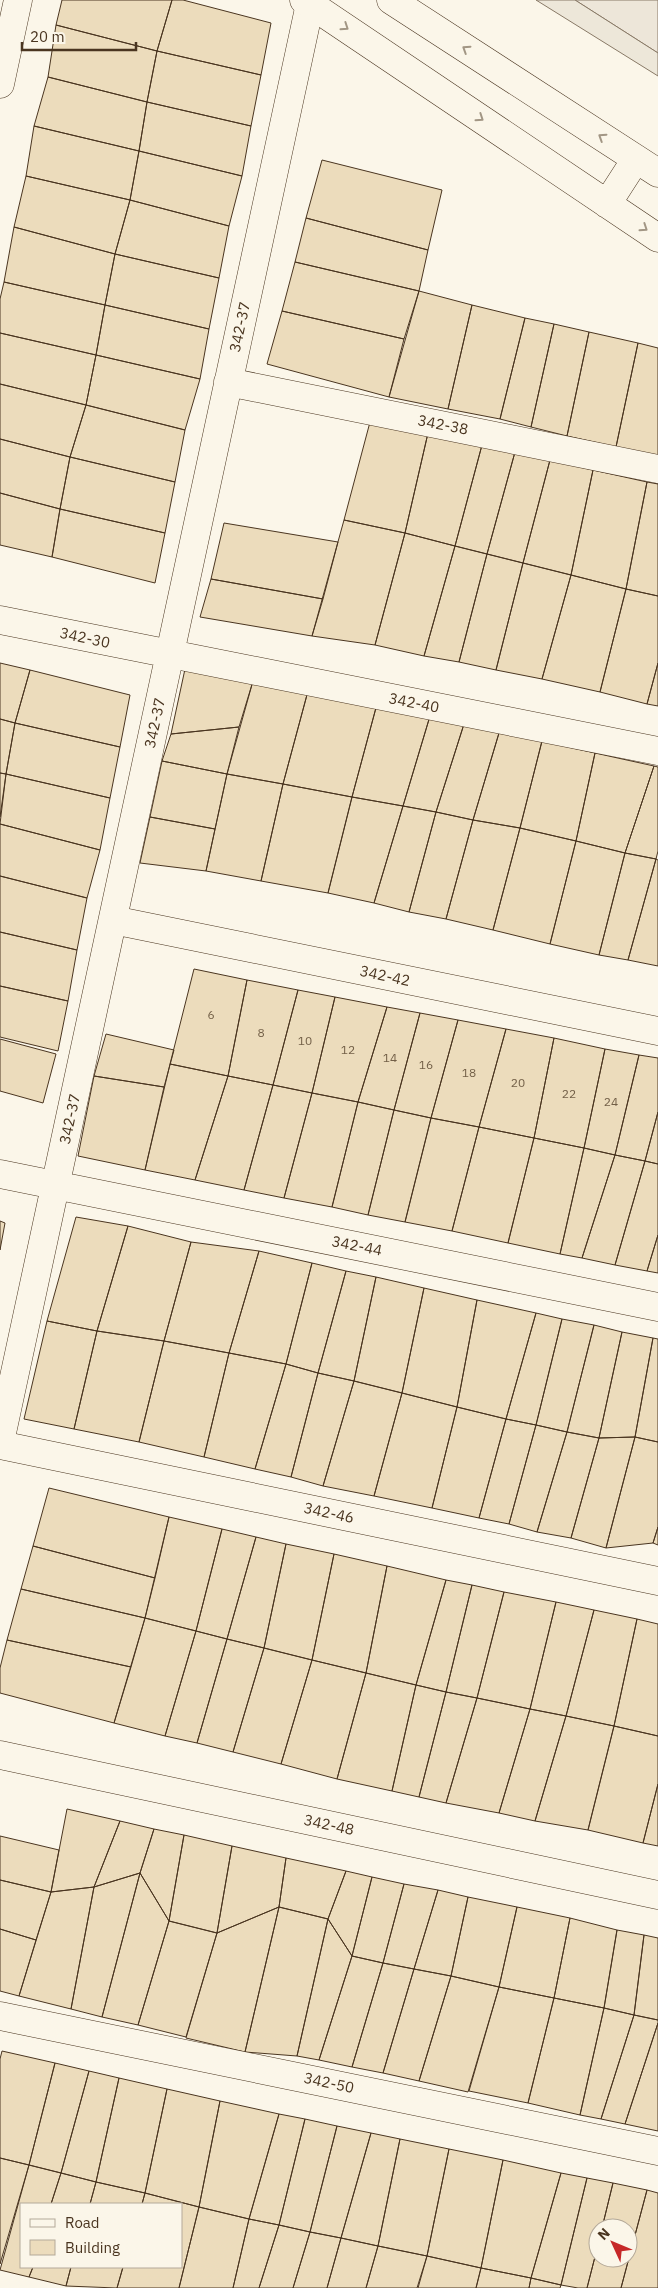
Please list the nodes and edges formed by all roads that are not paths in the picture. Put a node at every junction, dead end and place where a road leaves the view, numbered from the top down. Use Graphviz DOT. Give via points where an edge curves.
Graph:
graph roads {
  1 [pos="18,0"];
  2 [pos="390,0"];
  3 [pos="307,2"];
  4 [pos="0,84"];
  5 [pos="647,166"];
  6 [pos="607,204"];
  7 [pos="658,238"];
  8 [pos="228,382"];
  9 [pos="658,469"];
  10 [pos="0,620"];
  11 [pos="170,655"];
  12 [pos="658,751"];
  13 [pos="112,920"];
  14 [pos="658,1031"];
  15 [pos="0,1174"];
  16 [pos="55,1185"];
  17 [pos="658,1307"];
  18 [pos="0,1443"];
  19 [pos="658,1581"];
  20 [pos="0,1755"];
  21 [pos="658,1895"];
  22 [pos="0,2016"];
  23 [pos="658,2151"];
  1 -- 4 [label="street"];
  5 -- 2 [label="street, one-way"];
  3 -- 6 [label="street, one-way"];
  3 -- 8 [label="street, 342-37"];
  5 -- 6 [label="street"];
  6 -- 7 [label="street, one-way"];
  8 -- 9 [label="street, 342-38"];
  8 -- 11 [label="street, 342-37"];
  10 -- 11 [label="street, 342-30"];
  11 -- 12 [label="street, 342-40"];
  11 -- 13 [label="street, 342-37"];
  13 -- 14 [label="street, 342-42"];
  13 -- 16 [label="street, 342-37"];
  15 -- 16 [label="street, 342-44"];
  16 -- 17 [label="street, 342-44"];
  16 -- 18 [label="street, 342-37"];
  18 -- 19 [label="street, 342-46"];
  20 -- 21 [label="street, 342-48"];
  22 -- 23 [label="street, 342-50"];
}
